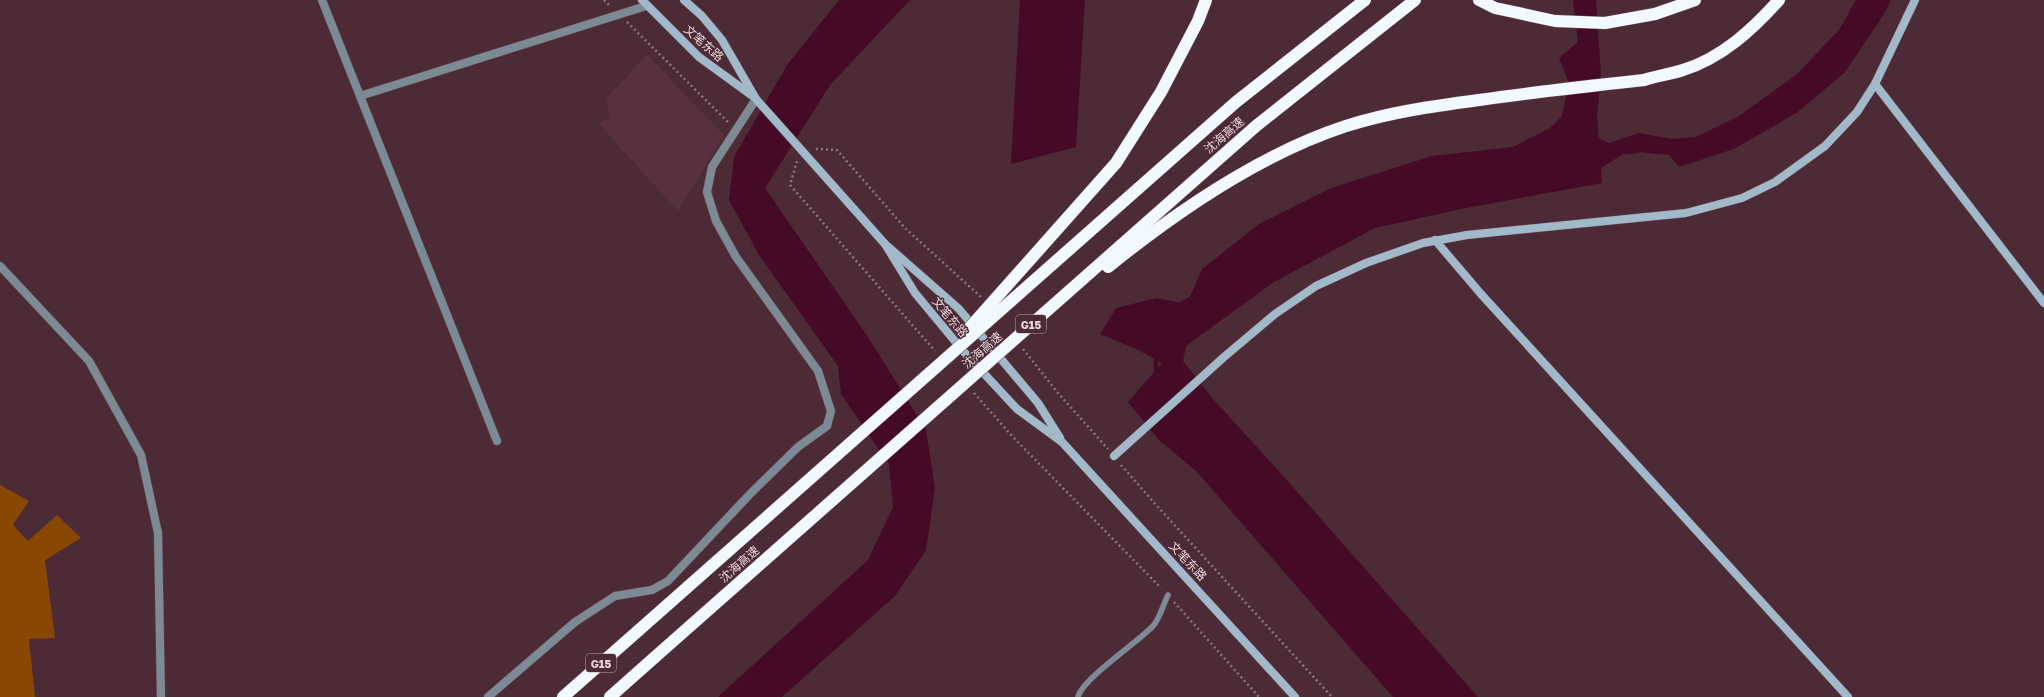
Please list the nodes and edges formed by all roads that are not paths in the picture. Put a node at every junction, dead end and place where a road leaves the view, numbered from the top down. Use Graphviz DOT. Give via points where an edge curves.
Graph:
graph roads {
  1 [pos="322,0"];
  2 [pos="684,0"];
  3 [pos="1206,0"];
  4 [pos="1365,0"];
  5 [pos="1415,0"];
  6 [pos="1479,0"];
  7 [pos="1696,0"];
  8 [pos="1779,0"];
  9 [pos="1915,0"];
  10 [pos="644,3"];
  11 [pos="1875,84"];
  12 [pos="360,96"];
  13 [pos="756,99"];
  14 [pos="1435,240"];
  15 [pos="885,244"];
  16 [pos="0,266"];
  17 [pos="2044,303"];
  18 [pos="930,372"];
  19 [pos="968,387"];
  20 [pos="497,442"];
  21 [pos="1062,442"];
  22 [pos="1114,456"];
  23 [pos="1168,595"];
  24 [pos="161,697"];
  25 [pos="488,697"];
  26 [pos="563,697"];
  27 [pos="610,697"];
  28 [pos="1078,697"];
  29 [pos="1295,697"];
  30 [pos="1848,697"];
  1 -- 12 [label="street"];
  2 -- 13 [label="street, 文笔东路" via="702,16 722,40"];
  3 -- 18 [label="highway, bridge" via="1198,21 1161,92 1116,162"];
  4 -- 18 [label="highway, 沈海高速 / G15, bridge" via="1236,102"];
  5 -- 19 [label="highway, 沈海高速 / G15, bridge" via="1256,126"];
  6 -- 7 [label="highway" via="1495,8 1555,21 1605,23 1655,14"];
  8 -- 19 [label="highway, bridge" via="1756,26 1721,52 1684,70 1644,80 1411,109 1346,126 1297,146 1234,178 1130,249"];
  9 -- 11 [label="street"];
  10 -- 12 [label="street" via="619,15"];
  10 -- 13 [label="street, 文笔东路" via="699,57"];
  11 -- 14 [label="street" via="1857,112 1825,146 1787,175 1742,198 1686,213"];
  11 -- 17 [label="street"];
  12 -- 20 [label="street"];
  13 -- 15 [label="street, 文笔东路"];
  13 -- 25 [label="street" via="712,167 707,192 716,221 736,257 818,371 831,410 827,426 798,446 668,581 652,590 615,596 575,622"];
  14 -- 22 [label="street" via="1382,256 1316,286 1288,304"];
  14 -- 30 [label="street" via="1481,294"];
  15 -- 21 [label="street, 文笔东路" via="959,309 1038,403"];
  15 -- 21 [label="street, 文笔东路" via="915,293 964,352 1018,409"];
  16 -- 24 [label="street" via="89,361 141,455 158,533"];
  18 -- 26 [label="highway, 沈海高速 / G15, bridge"];
  19 -- 27 [label="highway, 沈海高速 / G15, bridge"];
  21 -- 29 [label="street, 文笔东路"];
  23 -- 28 [label="lane" via="1154,624 1092,677"];
}
